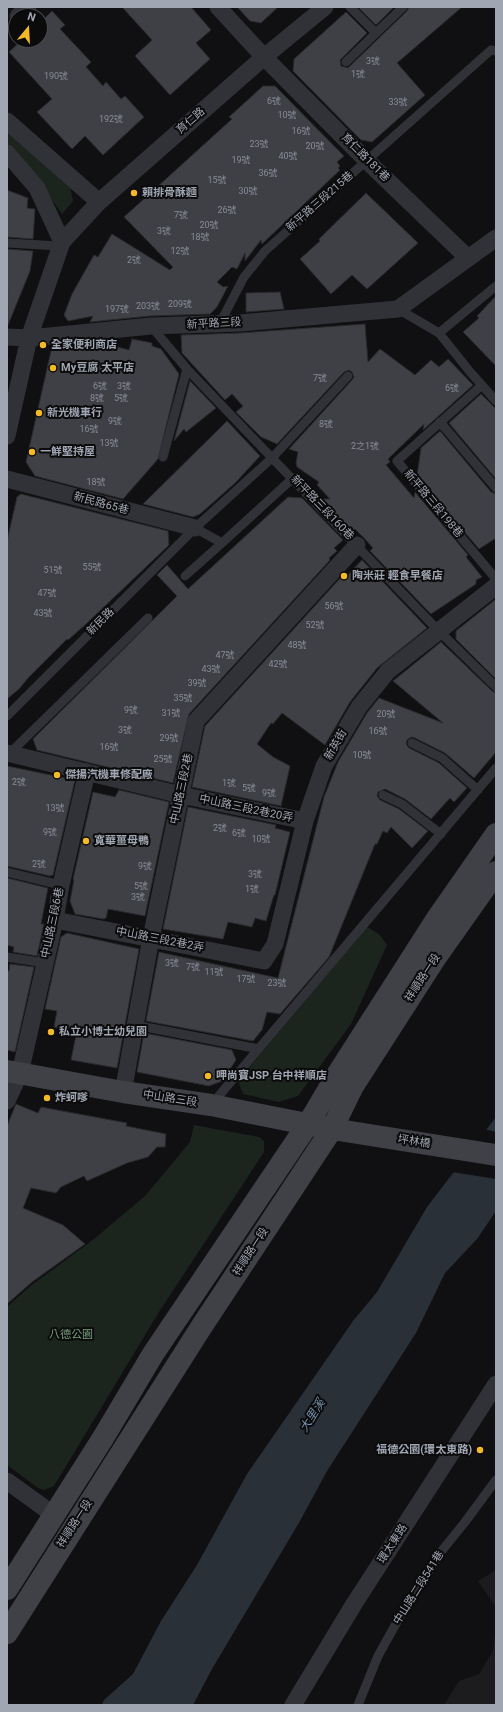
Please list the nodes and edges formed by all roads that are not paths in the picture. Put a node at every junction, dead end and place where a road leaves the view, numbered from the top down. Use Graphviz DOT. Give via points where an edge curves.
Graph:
graph roads {
  1 [pos="218,7"];
  2 [pos="325,7"];
  3 [pos="350,7"];
  4 [pos="403,7"];
  5 [pos="376,33"];
  6 [pos="496,51"];
  7 [pos="264,58"];
  8 [pos="346,62"];
  9 [pos="7,121"];
  10 [pos="7,153"];
  11 [pos="367,161"];
  12 [pos="99,202"];
  13 [pos="496,238"];
  14 [pos="7,243"];
  15 [pos="61,244"];
  16 [pos="468,258"];
  17 [pos="496,286"];
  18 [pos="398,309"];
  19 [pos="219,324"];
  20 [pos="151,326"];
  21 [pos="439,333"];
  22 [pos="7,337"];
  23 [pos="29,338"];
  24 [pos="187,369"];
  25 [pos="348,376"];
  26 [pos="482,385"];
  27 [pos="496,401"];
  28 [pos="440,422"];
  29 [pos="7,436"];
  30 [pos="164,457"];
  31 [pos="272,458"];
  32 [pos="293,478"];
  33 [pos="7,479"];
  34 [pos="496,488"];
  35 [pos="195,528"];
  36 [pos="222,543"];
  37 [pos="357,545"];
  38 [pos="185,576"];
  39 [pos="496,585"];
  40 [pos="148,618"];
  41 [pos="438,630"];
  42 [pos="496,687"];
  43 [pos="7,716"];
  44 [pos="412,743"];
  45 [pos="8,754"];
  46 [pos="496,768"];
  47 [pos="87,772"];
  48 [pos="478,790"];
  49 [pos="181,795"];
  50 [pos="383,795"];
  51 [pos="305,821"];
  52 [pos="441,834"];
  53 [pos="496,834"];
  54 [pos="7,872"];
  55 [pos="496,872"];
  56 [pos="61,885"];
  57 [pos="55,920"];
  58 [pos="151,938"];
  59 [pos="7,957"];
  60 [pos="264,961"];
  61 [pos="45,964"];
  62 [pos="135,1025"];
  63 [pos="259,1049"];
  64 [pos="13,1072"];
  65 [pos="123,1092"];
  66 [pos="7,1101"];
  67 [pos="211,1105"];
  68 [pos="308,1124"];
  69 [pos="332,1129"];
  70 [pos="496,1155"];
  71 [pos="496,1384"];
  72 [pos="496,1480"];
  73 [pos="7,1481"];
  74 [pos="54,1515"];
  75 [pos="7,1589"];
  76 [pos="7,1632"];
  77 [pos="294,1705"];
  78 [pos="358,1705"];
  1 -- 7 [label="street, 育仁路181巷"];
  2 -- 7 [label="street, 育仁路"];
  3 -- 5 [label="lane"];
  4 -- 5 [label="lane"];
  5 -- 8 [label="lane"];
  6 -- 11 [label="lane, 新平路三段215巷" via="491,50"];
  7 -- 11 [label="street, 育仁路181巷"];
  7 -- 12 [label="street, 育仁路"];
  9 -- 12 [label="street"];
  10 -- 15 [label="street" via="37,188"];
  11 -- 16 [label="street, 育仁路181巷"];
  11 -- 19 [label="lane, 新平路三段215巷" via="265,251 244,277"];
  12 -- 15 [label="street, 育仁路"];
  13 -- 16 [label="street"];
  14 -- 15 [label="lane"];
  15 -- 23 [label="street"];
  16 -- 18 [label="street"];
  17 -- 21 [label="lane"];
  18 -- 19 [label="street, 新平路三段"];
  18 -- 21 [label="lane"];
  19 -- 20 [label="street, 新平路三段"];
  20 -- 23 [label="street, 新平路三段"];
  20 -- 24 [label="lane, 新平路三段160巷"];
  21 -- 26 [label="lane"];
  22 -- 23 [label="street, 新平路三段"];
  23 -- 29 [label="street"];
  24 -- 30 [label="lane"];
  24 -- 31 [label="lane, 新平路三段160巷"];
  25 -- 31 [label="lane, 新民路"];
  26 -- 27 [label="lane"];
  26 -- 28 [label="lane, 新平路三段198巷"];
  28 -- 34 [label="lane"];
  28 -- 39 [label="lane, 新平路三段198巷" via="397,461"];
  31 -- 32 [label="lane, 新平路三段160巷"];
  31 -- 35 [label="lane, 新民路"];
  32 -- 36 [label="lane"];
  32 -- 37 [label="lane, 新平路三段160巷"];
  33 -- 35 [label="street, 新民路65巷"];
  35 -- 36 [label="lane"];
  35 -- 43 [label="lane, 新民路"];
  36 -- 38 [label="lane"];
  37 -- 41 [label="lane, 新平路三段160巷"];
  37 -- 49 [label="street, 中山路三段2巷" via="196,721"];
  39 -- 41 [label="street, 新英街"];
  40 -- 45 [label="lane"];
  41 -- 42 [label="lane, 新平路三段160巷"];
  41 -- 51 [label="street, 新英街" via="388,671 359,707 324,766"];
  44 -- 48 [label="lane" via="442,758"];
  45 -- 47 [label="street, 中山路三段2巷20弄"];
  46 -- 48 [label="lane"];
  47 -- 49 [label="street, 中山路三段2巷20弄"];
  47 -- 56 [label="street, 中山路三段6巷"];
  48 -- 52 [label="lane"];
  49 -- 51 [label="street, 中山路三段2巷20弄"];
  49 -- 58 [label="street, 中山路三段2巷"];
  50 -- 52 [label="lane" via="402,804"];
  51 -- 60 [label="street, 新英街" via="275,944"];
  52 -- 63 [label="lane"];
  53 -- 68 [label="street, 祥順路一段" via="336,1075"];
  54 -- 56 [label="lane"];
  55 -- 69 [label="street, 祥順路一段" via="434,960 353,1086"];
  56 -- 57 [label="street, 中山路三段6巷"];
  57 -- 58 [label="street, 中山路三段2巷2弄"];
  57 -- 61 [label="street, 中山路三段6巷"];
  58 -- 60 [label="street, 中山路三段2巷2弄"];
  58 -- 62 [label="street, 中山路三段2巷"];
  59 -- 61 [label="lane"];
  61 -- 64 [label="street, 中山路三段6巷"];
  62 -- 63 [label="lane"];
  62 -- 65 [label="street, 中山路三段2巷"];
  63 -- 67 [label="lane"];
  64 -- 65 [label="street, 中山路三段"];
  64 -- 66 [label="street, 中山路三段6巷"];
  65 -- 67 [label="street, 中山路三段"];
  67 -- 68 [label="street, 中山路三段"];
  68 -- 69 [label="street, 中山路三段"];
  68 -- 74 [label="street, 祥順路一段" via="153,1354"];
  69 -- 70 [label="street, 坪林橋"];
  69 -- 76 [label="street, 祥順路一段"];
  71 -- 77 [label="street, 環太東路" via="354,1604"];
  72 -- 78 [label="lane, 中山路二段541巷" via="440,1553 403,1611 378,1656"];
  73 -- 74 [label="street"];
  74 -- 75 [label="street, 祥順路一段"];
}
